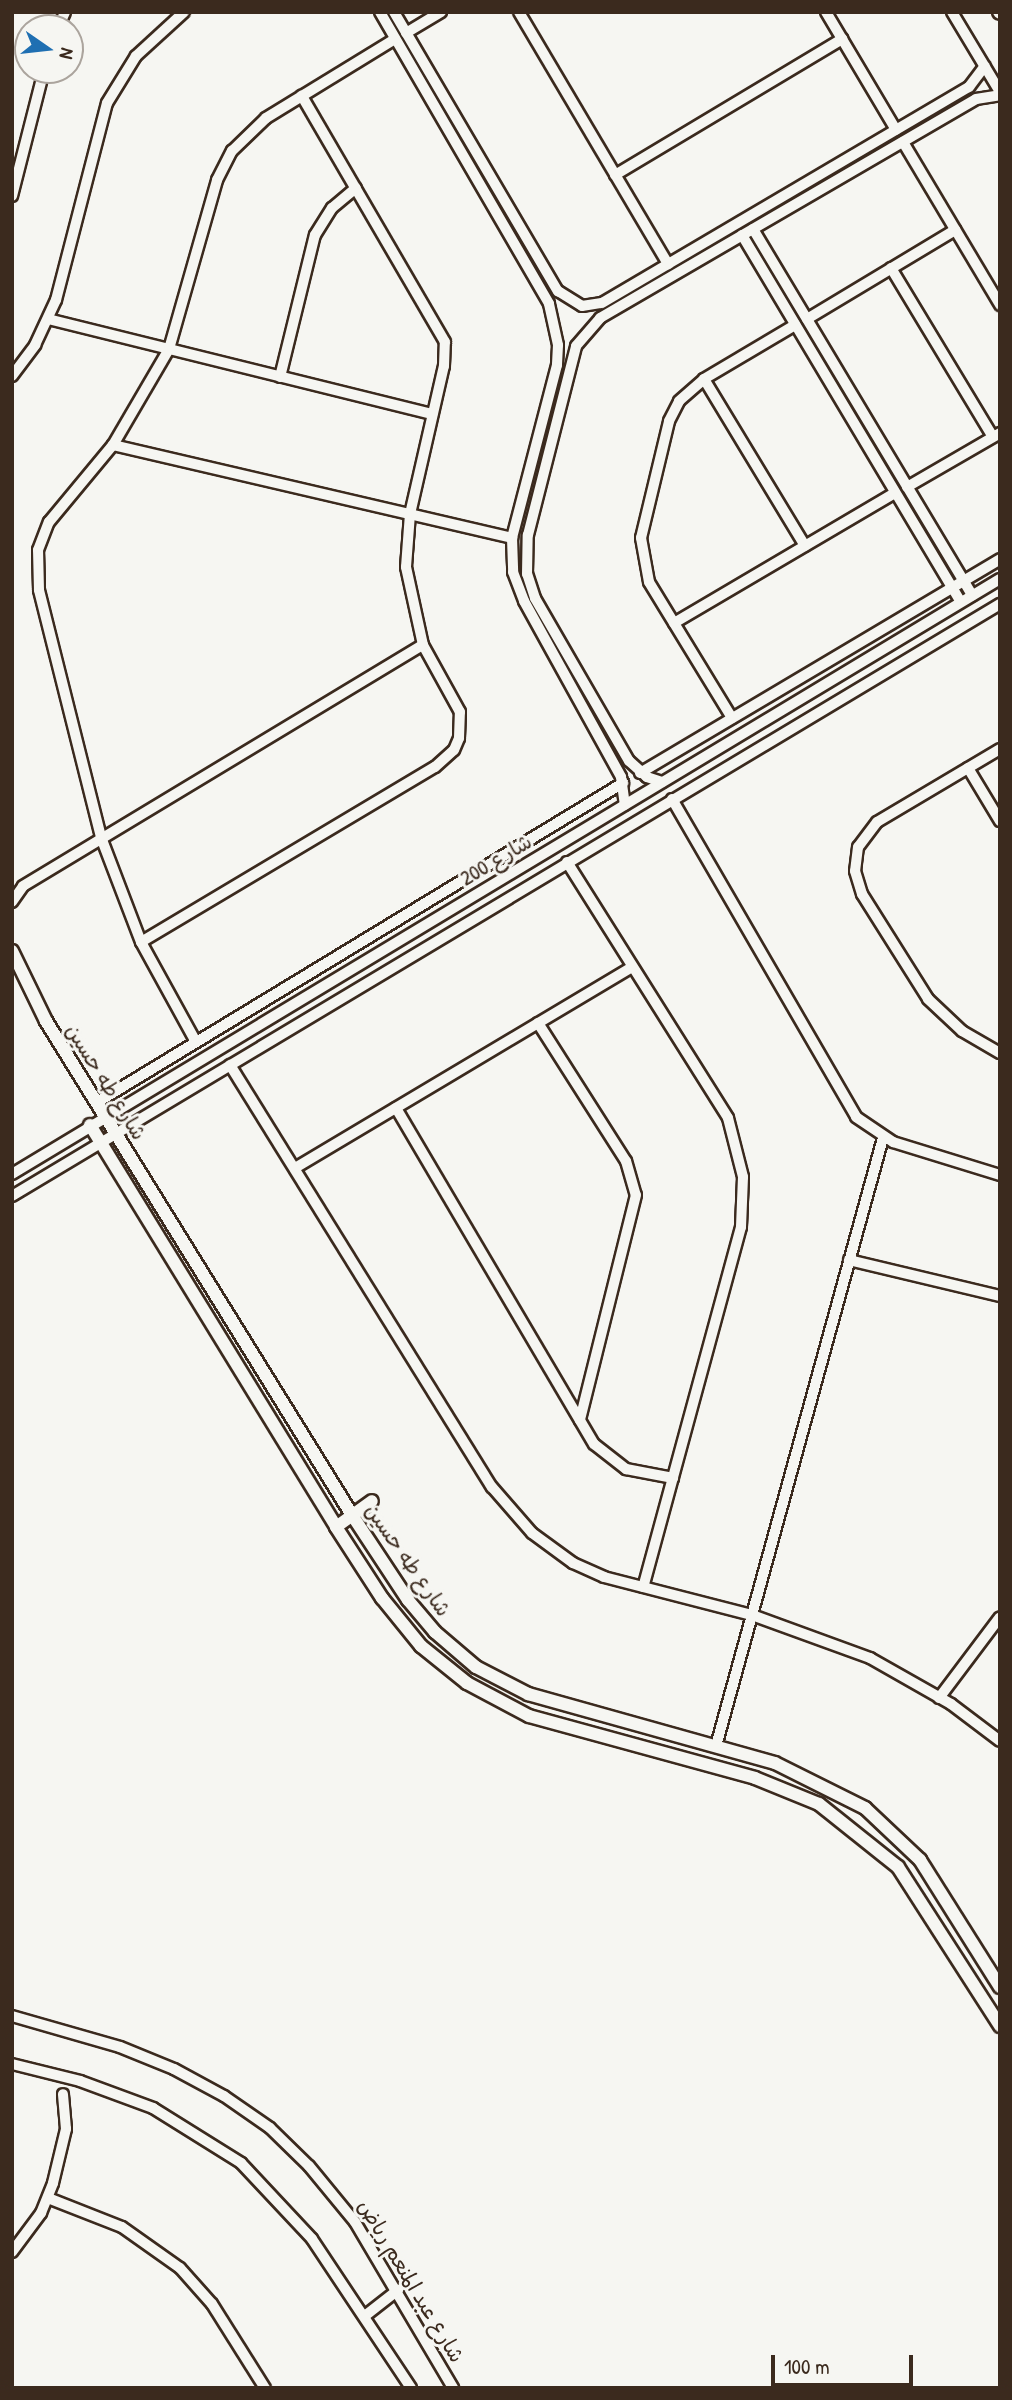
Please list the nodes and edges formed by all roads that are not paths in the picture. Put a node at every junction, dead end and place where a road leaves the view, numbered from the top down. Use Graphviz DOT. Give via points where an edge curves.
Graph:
graph roads {
  1 [pos="184,12"];
  2 [pos="380,12"];
  3 [pos="394,12"];
  4 [pos="441,12"];
  5 [pos="519,12"];
  6 [pos="826,12"];
  7 [pos="952,12"];
  8 [pos="406,33"];
  9 [pos="842,38"];
  10 [pos="395,39"];
  11 [pos="985,66"];
  12 [pos="40,84"];
  13 [pos="1000,93"];
  14 [pos="302,96"];
  15 [pos="897,130"];
  16 [pos="903,142"];
  17 [pos="615,175"];
  18 [pos="356,188"];
  19 [pos="12,196"];
  20 [pos="753,229"];
  21 [pos="956,229"];
  22 [pos="742,235"];
  23 [pos="668,264"];
  24 [pos="891,268"];
  25 [pos="1000,304"];
  26 [pos="48,318"];
  27 [pos="807,319"];
  28 [pos="795,325"];
  29 [pos="169,349"];
  30 [pos="12,376"];
  31 [pos="280,377"];
  32 [pos="704,379"];
  33 [pos="432,414"];
  34 [pos="996,435"];
  35 [pos="113,445"];
  36 [pos="907,487"];
  37 [pos="895,493"];
  38 [pos="410,514"];
  39 [pos="512,538"];
  40 [pos="806,546"];
  41 [pos="1000,559"];
  42 [pos="1000,579"];
  43 [pos="963,581"];
  44 [pos="952,588"];
  45 [pos="972,596"];
  46 [pos="961,602"];
  47 [pos="999,606"];
  48 [pos="674,623"];
  49 [pos="424,645"];
  50 [pos="732,719"];
  51 [pos="1000,749"];
  52 [pos="968,768"];
  53 [pos="640,773"];
  54 [pos="663,782"];
  55 [pos="623,783"];
  56 [pos="672,799"];
  57 [pos="625,805"];
  58 [pos="1000,821"];
  59 [pos="100,837"];
  60 [pos="567,862"];
  61 [pos="18,886"];
  62 [pos="12,902"];
  63 [pos="141,942"];
  64 [pos="12,951"];
  65 [pos="632,967"];
  66 [pos="538,1023"];
  67 [pos="196,1042"];
  68 [pos="1000,1053"];
  69 [pos="230,1065"];
  70 [pos="96,1102"];
  71 [pos="396,1108"];
  72 [pos="105,1116"];
  73 [pos="90,1125"];
  74 [pos="116,1134"];
  75 [pos="883,1138"];
  76 [pos="101,1143"];
  77 [pos="295,1168"];
  78 [pos="12,1174"];
  79 [pos="1000,1175"];
  80 [pos="12,1196"];
  81 [pos="849,1260"];
  82 [pos="1000,1296"];
  83 [pos="580,1420"];
  84 [pos="673,1478"];
  85 [pos="372,1502"];
  86 [pos="352,1515"];
  87 [pos="336,1527"];
  88 [pos="643,1587"];
  89 [pos="752,1615"];
  90 [pos="1000,1617"];
  91 [pos="939,1698"];
  92 [pos="1000,1741"];
  93 [pos="716,1746"];
  94 [pos="1000,1987"];
  95 [pos="12,2016"];
  96 [pos="1000,2025"];
  97 [pos="12,2064"];
  98 [pos="63,2094"];
  99 [pos="48,2198"];
  100 [pos="12,2252"];
  101 [pos="398,2290"];
  102 [pos="366,2315"];
  103 [pos="265,2388"];
  104 [pos="411,2388"];
  105 [pos="453,2388"];
  1 -- 26 [label="street" via="136,56 107,103"];
  2 -- 10 [label="street"];
  3 -- 8 [label="street"];
  4 -- 8 [label="street"];
  5 -- 17 [label="street"];
  6 -- 9 [label="street"];
  7 -- 11 [label="street"];
  8 -- 23 [label="street" via="565,298 582,306 602,303"];
  9 -- 15 [label="street"];
  9 -- 17 [label="street"];
  10 -- 14 [label="street"];
  10 -- 39 [label="street" via="540,286 555,324 557,365"];
  11 -- 13 [label="street"];
  11 -- 15 [label="street" via="969,87"];
  12 -- 19 [label="street"];
  13 -- 16 [label="street" via="976,99"];
  14 -- 18 [label="street"];
  14 -- 29 [label="street" via="253,127 223,165"];
  15 -- 23 [label="street"];
  16 -- 20 [label="street"];
  16 -- 21 [label="street"];
  17 -- 23 [label="street"];
  18 -- 31 [label="street" via="332,208 315,235"];
  18 -- 33 [label="street" via="441,331 446,354"];
  20 -- 22 [label="street"];
  20 -- 27 [label="street"];
  21 -- 24 [label="street"];
  21 -- 25 [label="street"];
  22 -- 28 [label="street"];
  22 -- 53 [label="street" via="600,318 581,337 528,535 527,574 535,598"];
  24 -- 27 [label="street"];
  24 -- 34 [label="street"];
  26 -- 29 [label="street"];
  26 -- 30 [label="street"];
  27 -- 36 [label="street"];
  28 -- 32 [label="street"];
  28 -- 37 [label="street"];
  29 -- 31 [label="street"];
  29 -- 35 [label="street"];
  31 -- 33 [label="street"];
  32 -- 40 [label="street"];
  32 -- 48 [label="street" via="679,401 669,421 641,538 643,568"];
  33 -- 38 [label="street"];
  34 -- 36 [label="street"];
  35 -- 38 [label="street"];
  35 -- 59 [label="street" via="49,522 37,565"];
  36 -- 43 [label="street"];
  37 -- 40 [label="street"];
  37 -- 44 [label="street"];
  38 -- 39 [label="street"];
  38 -- 49 [label="street" via="408,580"];
  39 -- 55 [label="street" via="517,587"];
  40 -- 48 [label="street"];
  41 -- 43 [label="street"];
  42 -- 45 [label="street, شارع 200"];
  43 -- 44 [label="street"];
  43 -- 45 [label="street"];
  44 -- 46 [label="street"];
  44 -- 50 [label="street"];
  45 -- 46 [label="street, شارع 200"];
  46 -- 54 [label="street, شارع 200"];
  47 -- 56 [label="street, شارع 200"];
  48 -- 50 [label="street"];
  49 -- 59 [label="street"];
  49 -- 63 [label="street" via="460,712 460,738 446,760"];
  50 -- 53 [label="street"];
  51 -- 52 [label="street"];
  52 -- 58 [label="street"];
  52 -- 68 [label="street" via="877,822 862,840 855,871 862,894 923,993 962,1031"];
  53 -- 54 [label="street"];
  54 -- 57 [label="street, شارع 200"];
  55 -- 57 [label="street"];
  55 -- 67 [label="street"];
  56 -- 60 [label="street, شارع 200"];
  56 -- 75 [label="street" via="842,1097 856,1117"];
  57 -- 72 [label="street, شارع 200"];
  59 -- 61 [label="street"];
  59 -- 63 [label="street"];
  60 -- 65 [label="street"];
  60 -- 69 [label="street, شارع 200"];
  61 -- 62 [label="street"];
  63 -- 67 [label="street"];
  64 -- 70 [label="main road, شارع طه حسين" via="46,1021"];
  65 -- 66 [label="street"];
  65 -- 84 [label="street" via="727,1118 743,1177 741,1227"];
  66 -- 71 [label="street"];
  66 -- 83 [label="street" via="626,1161 635,1186 635,1213"];
  67 -- 70 [label="street"];
  69 -- 74 [label="street, شارع 200"];
  69 -- 77 [label="street"];
  70 -- 72 [label="main road, شارع طه حسين"];
  71 -- 77 [label="street"];
  71 -- 83 [label="street"];
  72 -- 73 [label="street, شارع 200"];
  72 -- 74 [label="main road, شارع طه حسين"];
  73 -- 76 [label="main road, شارع طه حسين"];
  73 -- 78 [label="street, شارع 200"];
  74 -- 76 [label="street, شارع 200"];
  74 -- 86 [label="main road, شارع طه حسين"];
  75 -- 79 [label="street"];
  75 -- 81 [label="street"];
  76 -- 80 [label="street, شارع 200"];
  76 -- 87 [label="main road, شارع طه حسين"];
  77 -- 88 [label="street" via="510,1511 573,1563"];
  81 -- 82 [label="street"];
  81 -- 89 [label="street"];
  83 -- 84 [label="street" via="594,1444 617,1464 644,1476"];
  84 -- 88 [label="street"];
  85 -- 86 [label="main road"];
  86 -- 87 [label="main road"];
  86 -- 93 [label="main road, شارع طه حسين" via="420,1616 484,1672 569,1708"];
  87 -- 96 [label="main road, شارع طه حسين" via="392,1612 421,1646 447,1669 501,1703 575,1731 780,1787 845,1821 905,1876"];
  88 -- 89 [label="street"];
  89 -- 91 [label="street" via="870,1658"];
  89 -- 93 [label="street"];
  90 -- 91 [label="street"];
  91 -- 92 [label="street"];
  93 -- 94 [label="main road, شارع طه حسين" via="809,1777 887,1825 920,1860"];
  95 -- 101 [label="street, شارع عبد المنعم رياض" via="147,2057 248,2111 326,2184"];
  97 -- 102 [label="street" via="129,2098 220,2148 296,2218"];
  98 -- 99 [label="street" via="66,2129"];
  99 -- 100 [label="street"];
  99 -- 103 [label="street" via="122,2227 180,2269 212,2304"];
  101 -- 102 [label="street"];
  101 -- 105 [label="street, شارع عبد المنعم رياض"];
  102 -- 104 [label="street"];
}
